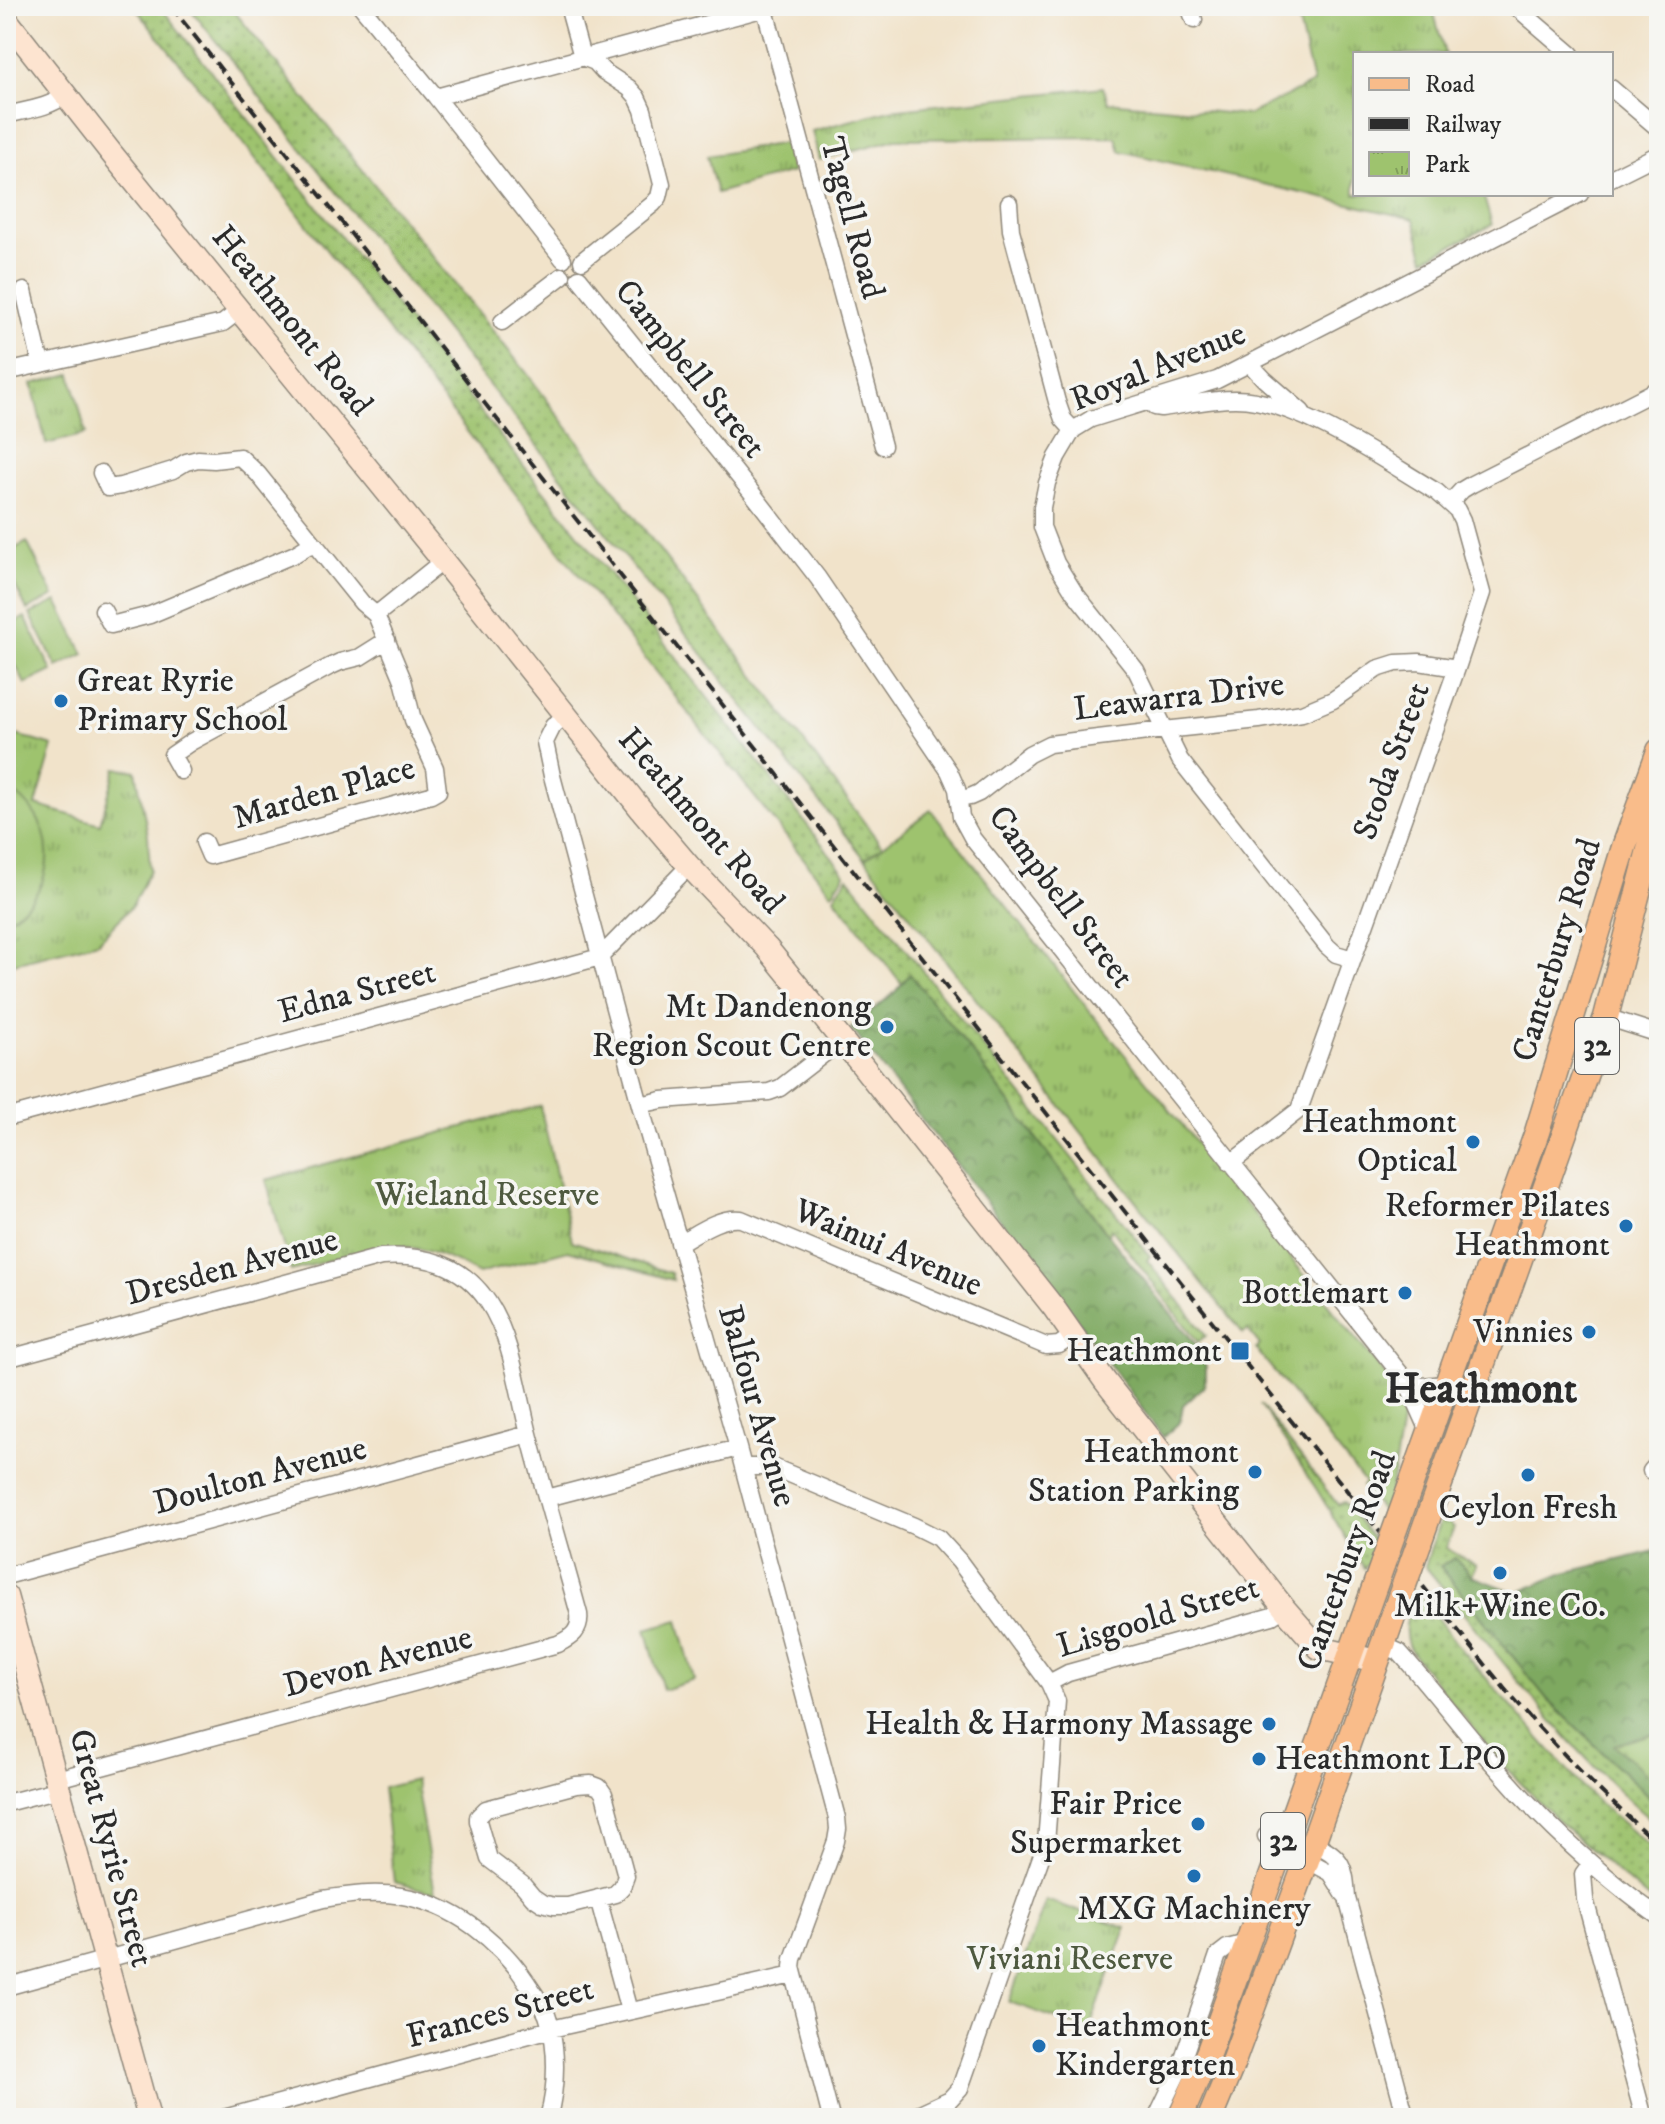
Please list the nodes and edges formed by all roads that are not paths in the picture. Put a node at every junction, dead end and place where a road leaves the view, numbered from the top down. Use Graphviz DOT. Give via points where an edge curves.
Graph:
graph roads {
  1 [pos="361,6"];
  2 [pos="568,6"];
  3 [pos="1515,6"];
  4 [pos="767,7"];
  5 [pos="6,19"];
  6 [pos="1569,52"];
  7 [pos="582,57"];
  8 [pos="1613,90"];
  9 [pos="66,94"];
  10 [pos="436,97"];
  11 [pos="6,115"];
  12 [pos="1659,129"];
  13 [pos="1659,154"];
  14 [pos="1613,177"];
  15 [pos="1576,196"];
  16 [pos="1009,203"];
  17 [pos="563,259"];
  18 [pos="582,261"];
  19 [pos="571,277"];
  20 [pos="24,291"];
  21 [pos="240,310"];
  22 [pos="502,322"];
  23 [pos="41,364"];
  24 [pos="1250,364"];
  25 [pos="6,372"];
  26 [pos="1659,389"];
  27 [pos="1140,404"];
  28 [pos="1313,420"];
  29 [pos="1073,430"];
  30 [pos="883,446"];
  31 [pos="101,473"];
  32 [pos="1450,503"];
  33 [pos="313,543"];
  34 [pos="443,561"];
  35 [pos="376,615"];
  36 [pos="110,625"];
  37 [pos="387,640"];
  38 [pos="1457,668"];
  39 [pos="566,715"];
  40 [pos="1164,730"];
  41 [pos="1659,751"];
  42 [pos="181,771"];
  43 [pos="959,799"];
  44 [pos="1659,811"];
  45 [pos="1655,834"];
  46 [pos="209,855"];
  47 [pos="689,866"];
  48 [pos="600,957"];
  49 [pos="1353,959"];
  50 [pos="1574,1008"];
  51 [pos="1606,1017"];
  52 [pos="1659,1034"];
  53 [pos="842,1040"];
  54 [pos="640,1105"];
  55 [pos="6,1118"];
  56 [pos="1231,1163"];
  57 [pos="1500,1234"];
  58 [pos="679,1243"];
  59 [pos="1525,1243"];
  60 [pos="1074,1335"];
  61 [pos="6,1359"];
  62 [pos="1407,1382"];
  63 [pos="1447,1384"];
  64 [pos="1429,1431"];
  65 [pos="529,1434"];
  66 [pos="738,1448"];
  67 [pos="744,1467"];
  68 [pos="1438,1487"];
  69 [pos="1408,1492"];
  70 [pos="547,1498"];
  71 [pos="6,1576"];
  72 [pos="6,1596"];
  73 [pos="1284,1608"];
  74 [pos="1314,1642"];
  75 [pos="1352,1648"];
  76 [pos="1380,1653"];
  77 [pos="1049,1683"];
  78 [pos="1337,1690"];
  79 [pos="59,1784"];
  80 [pos="6,1803"];
  81 [pos="1275,1838"];
  82 [pos="1310,1852"];
  83 [pos="1591,1863"];
  84 [pos="598,1898"];
  85 [pos="1659,1917"];
  86 [pos="1247,1943"];
  87 [pos="106,1959"];
  88 [pos="793,1975"];
  89 [pos="6,1987"];
  90 [pos="629,2011"];
  91 [pos="551,2029"];
  92 [pos="149,2118"];
  93 [pos="224,2118"];
  94 [pos="548,2118"];
  95 [pos="831,2118"];
  96 [pos="909,2118"];
  97 [pos="1156,2118"];
  98 [pos="1180,2118"];
  99 [pos="1210,2118"];
  100 [pos="1406,2118"];
  101 [pos="1644,2118"];
  1 -- 10 [label="street"];
  2 -- 7 [label="street"];
  3 -- 6 [label="street"];
  4 -- 7 [label="street"];
  4 -- 30 [label="street, Tagell Road"];
  5 -- 9 [label="street, Heathmont Road"];
  7 -- 10 [label="street"];
  7 -- 18 [label="street" via="637,97 662,184 653,204"];
  8 -- 12 [label="street"];
  9 -- 11 [label="street" via="48,105"];
  9 -- 21 [label="street, Heathmont Road"];
  10 -- 17 [label="street"];
  13 -- 14 [label="street"];
  15 -- 24 [label="street, Royal Avenue"];
  16 -- 29 [label="street" via="1011,230 1057,402"];
  17 -- 18 [label="street" via="571,255"];
  17 -- 19 [label="street" via="559,265"];
  18 -- 19 [label="street" via="584,269"];
  19 -- 22 [label="street"];
  19 -- 43 [label="street, Campbell Street" via="818,578 949,771"];
  20 -- 23 [label="street"];
  21 -- 23 [label="street" via="223,323"];
  21 -- 34 [label="street, Heathmont Road"];
  23 -- 25 [label="street"];
  24 -- 27 [label="street, Royal Avenue" via="1206,385"];
  24 -- 28 [label="street, Stoda Street"];
  26 -- 32 [label="street" via="1472,484"];
  27 -- 28 [label="street, Stoda Street" via="1161,408 1236,399 1271,404"];
  27 -- 29 [label="street, Royal Avenue"];
  28 -- 32 [label="street, Stoda Street"];
  29 -- 40 [label="street, Royal Avenue" via="1047,483 1042,527 1074,592 1136,670"];
  31 -- 33 [label="street" via="108,488 198,459 240,457"];
  32 -- 38 [label="street, Stoda Street" via="1462,520 1482,593"];
  33 -- 35 [label="street"];
  33 -- 36 [label="street" via="150,615"];
  34 -- 35 [label="street"];
  34 -- 39 [label="street, Heathmont Road"];
  35 -- 37 [label="street"];
  37 -- 42 [label="street" via="191,742 172,755"];
  37 -- 46 [label="street, Marden Place" via="435,768 438,791"];
  38 -- 40 [label="street, Leawarra Drive" via="1396,663 1302,713"];
  38 -- 49 [label="street, Stoda Street"];
  39 -- 47 [label="street, Heathmont Road"];
  39 -- 48 [label="street, Balfour Avenue" via="545,742"];
  40 -- 43 [label="street, Leawarra Drive" via="1049,744 979,793"];
  40 -- 49 [label="street, Royal Avenue" via="1180,760 1327,946"];
  41 -- 50 [label="main road, Canterbury Road / 32"];
  43 -- 56 [label="street, Campbell Street" via="961,817 973,839"];
  44 -- 45 [label="main road, Canterbury Road / 32"];
  45 -- 51 [label="main road, Canterbury Road / 32"];
  47 -- 48 [label="street"];
  47 -- 53 [label="street, Heathmont Road" via="767,948"];
  48 -- 54 [label="street, Balfour Avenue"];
  48 -- 55 [label="street, Edna Street"];
  49 -- 56 [label="street, Stoda Street" via="1299,1110"];
  50 -- 51 [label="main road"];
  50 -- 57 [label="main road, Canterbury Road / 32"];
  51 -- 52 [label="street"];
  51 -- 59 [label="main road, Canterbury Road / 32"];
  53 -- 54 [label="street" via="769,1092"];
  53 -- 60 [label="street, Heathmont Road"];
  54 -- 58 [label="street, Balfour Avenue"];
  56 -- 62 [label="street, Campbell Street"];
  57 -- 59 [label="main road"];
  57 -- 63 [label="main road, Canterbury Road / 32"];
  58 -- 60 [label="street, Wainui Avenue" via="718,1222 741,1219 1046,1346"];
  58 -- 66 [label="street, Balfour Avenue"];
  59 -- 68 [label="main road, Canterbury Road / 32"];
  60 -- 73 [label="street, Heathmont Road"];
  61 -- 65 [label="street, Dresden Avenue" via="381,1257 407,1256 438,1261 487,1300 505,1339"];
  62 -- 63 [label="street"];
  62 -- 64 [label="street, Campbell Street"];
  63 -- 64 [label="main road, Canterbury Road / 32"];
  64 -- 69 [label="main road, Canterbury Road / 32"];
  65 -- 70 [label="street, Dresden Avenue"];
  65 -- 71 [label="street, Doulton Avenue"];
  66 -- 67 [label="street, Balfour Avenue"];
  66 -- 70 [label="street"];
  67 -- 77 [label="street" via="773,1467 938,1538"];
  67 -- 88 [label="street, Balfour Avenue" via="838,1824 793,1959"];
  68 -- 69 [label="main road" via="1420,1497"];
  68 -- 76 [label="main road, Canterbury Road / 32, bridge"];
  69 -- 75 [label="main road, Canterbury Road / 32, bridge"];
  70 -- 79 [label="street, Devon Avenue" via="579,1614 579,1627 569,1639"];
  72 -- 79 [label="street, Great Ryrie Street"];
  73 -- 74 [label="street, Heathmont Road"];
  73 -- 77 [label="street, Lisgoold Street"];
  74 -- 75 [label="street"];
  74 -- 78 [label="street, Heathmont Road"];
  75 -- 76 [label="street"];
  75 -- 78 [label="main road, Canterbury Road / 32"];
  76 -- 82 [label="main road, Canterbury Road / 32"];
  76 -- 83 [label="street" via="1413,1667 1496,1767"];
  77 -- 96 [label="street" via="1057,1707 1046,1843 960,2088 950,2099"];
  78 -- 81 [label="main road, Canterbury Road / 32"];
  79 -- 80 [label="street"];
  79 -- 87 [label="street, Great Ryrie Street"];
  81 -- 82 [label="main road"];
  81 -- 86 [label="main road, Canterbury Road / 32"];
  82 -- 99 [label="main road, Canterbury Road / 32"];
  82 -- 100 [label="street" via="1330,1851 1346,1880"];
  83 -- 85 [label="street"];
  83 -- 101 [label="street" via="1583,1874 1585,1899"];
  84 -- 84 [label="street" via="558,1907 533,1897 487,1856 480,1813 576,1785 599,1787 626,1876 619,1891"];
  84 -- 90 [label="street"];
  86 -- 97 [label="street" via="1218,1955 1179,2070"];
  86 -- 98 [label="main road, Canterbury Road / 32"];
  87 -- 89 [label="street"];
  87 -- 91 [label="street" via="323,1899 401,1895 443,1909 488,1937 523,1976"];
  87 -- 92 [label="street, Great Ryrie Street"];
  88 -- 90 [label="street, Frances Street"];
  88 -- 95 [label="street, Balfour Avenue"];
  90 -- 91 [label="street, Frances Street"];
  91 -- 93 [label="street, Frances Street"];
  91 -- 94 [label="street" via="554,2079"];
}
